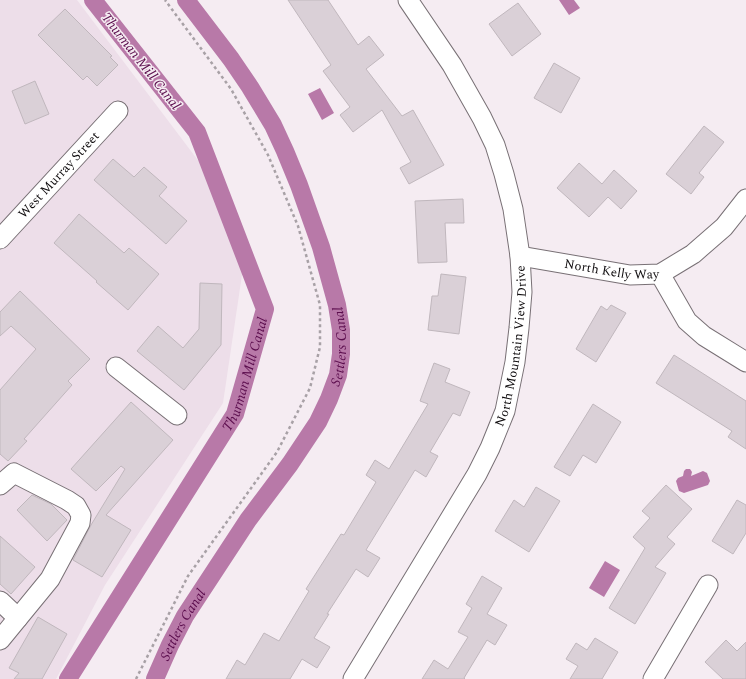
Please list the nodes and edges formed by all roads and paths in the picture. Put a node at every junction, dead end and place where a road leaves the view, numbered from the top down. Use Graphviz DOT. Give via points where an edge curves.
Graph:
graph roads {
  1 [pos="164,0"];
  2 [pos="408,0"];
  3 [pos="118,112"];
  4 [pos="746,199"];
  5 [pos="0,239"];
  6 [pos="520,256"];
  7 [pos="660,274"];
  8 [pos="746,362"];
  9 [pos="116,367"];
  10 [pos="177,415"];
  11 [pos="0,485"];
  12 [pos="708,585"];
  13 [pos="0,601"];
  14 [pos="18,618"];
  15 [pos="0,640"];
  16 [pos="136,679"];
  17 [pos="353,679"];
  18 [pos="653,679"];
  1 -- 16 [label="path" via="231,89 268,155 298,226 320,305 320,347 310,388 276,452 188,576"];
  2 -- 6 [label="street, North Mountain View Drive" via="452,65 495,146 513,209"];
  3 -- 5 [label="street, West Murray Street"];
  4 -- 7 [label="street, North Kelly Way" via="724,227 693,254"];
  6 -- 7 [label="street, North Kelly Way" via="630,275"];
  6 -- 17 [label="street, North Mountain View Drive" via="522,292 518,341 502,419 477,474"];
  7 -- 8 [label="street" via="687,321 704,336"];
  9 -- 10 [label="street"];
  11 -- 14 [label="street" via="14,473 67,500 76,506 81,515 80,523 50,579"];
  12 -- 18 [label="street"];
  13 -- 14 [label="street"];
  14 -- 15 [label="street"];
}
